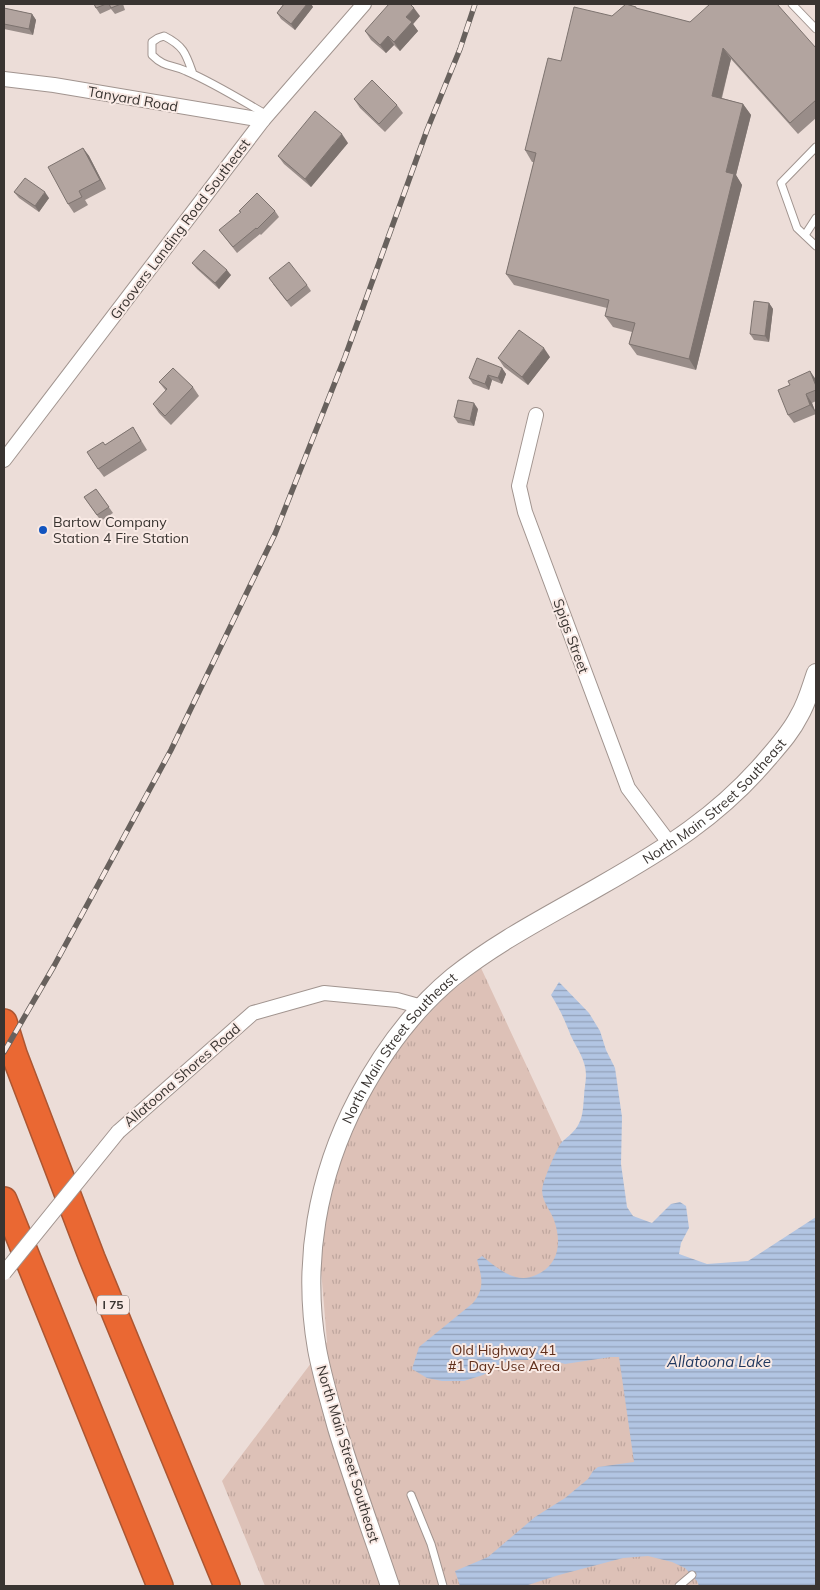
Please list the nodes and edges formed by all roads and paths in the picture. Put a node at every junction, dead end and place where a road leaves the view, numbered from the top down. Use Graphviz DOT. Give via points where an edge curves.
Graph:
graph roads {
  1 [pos="364,4"];
  2 [pos="792,4"];
  3 [pos="816,29"];
  4 [pos="193,74"];
  5 [pos="4,80"];
  6 [pos="265,118"];
  7 [pos="816,147"];
  8 [pos="816,218"];
  9 [pos="805,235"];
  10 [pos="816,246"];
  11 [pos="536,415"];
  12 [pos="4,460"];
  13 [pos="816,673"];
  14 [pos="670,844"];
  15 [pos="422,1007"];
  16 [pos="4,1022"];
  17 [pos="4,1200"];
  18 [pos="4,1273"];
  19 [pos="411,1495"];
  20 [pos="692,1575"];
  21 [pos="160,1586"];
  22 [pos="227,1586"];
  23 [pos="390,1586"];
  24 [pos="443,1586"];
  25 [pos="679,1586"];
  1 -- 6 [label="street, Groovers Landing Road Southeast"];
  2 -- 3 [label="lane"];
  4 -- 4 [label="lane" via="158,61 152,55 152,42 164,36 179,44"];
  4 -- 6 [label="lane"];
  5 -- 6 [label="street, Tanyard Road"];
  6 -- 12 [label="street, Groovers Landing Road Southeast"];
  7 -- 9 [label="lane" via="780,184 797,228"];
  8 -- 9 [label="lane"];
  9 -- 10 [label="lane"];
  11 -- 14 [label="street, Spigs Street" via="519,486 525,512 628,788"];
  13 -- 14 [label="street, North Main Street Southeast" via="801,714 759,769 711,815"];
  14 -- 15 [label="street, North Main Street Southeast" via="508,938 451,979"];
  15 -- 18 [label="street, Allatoona Shores Road, bridge" via="397,1000 324,993 253,1013 118,1132"];
  15 -- 23 [label="street, North Main Street Southeast" via="378,1062 342,1131 320,1196 312,1262 313,1317 323,1376 345,1454"];
  16 -- 22 [label="highway, I 75" via="89,1249"];
  17 -- 21 [label="highway"];
  19 -- 24 [label="lane" via="431,1544"];
  20 -- 25 [label="lane"];
}
